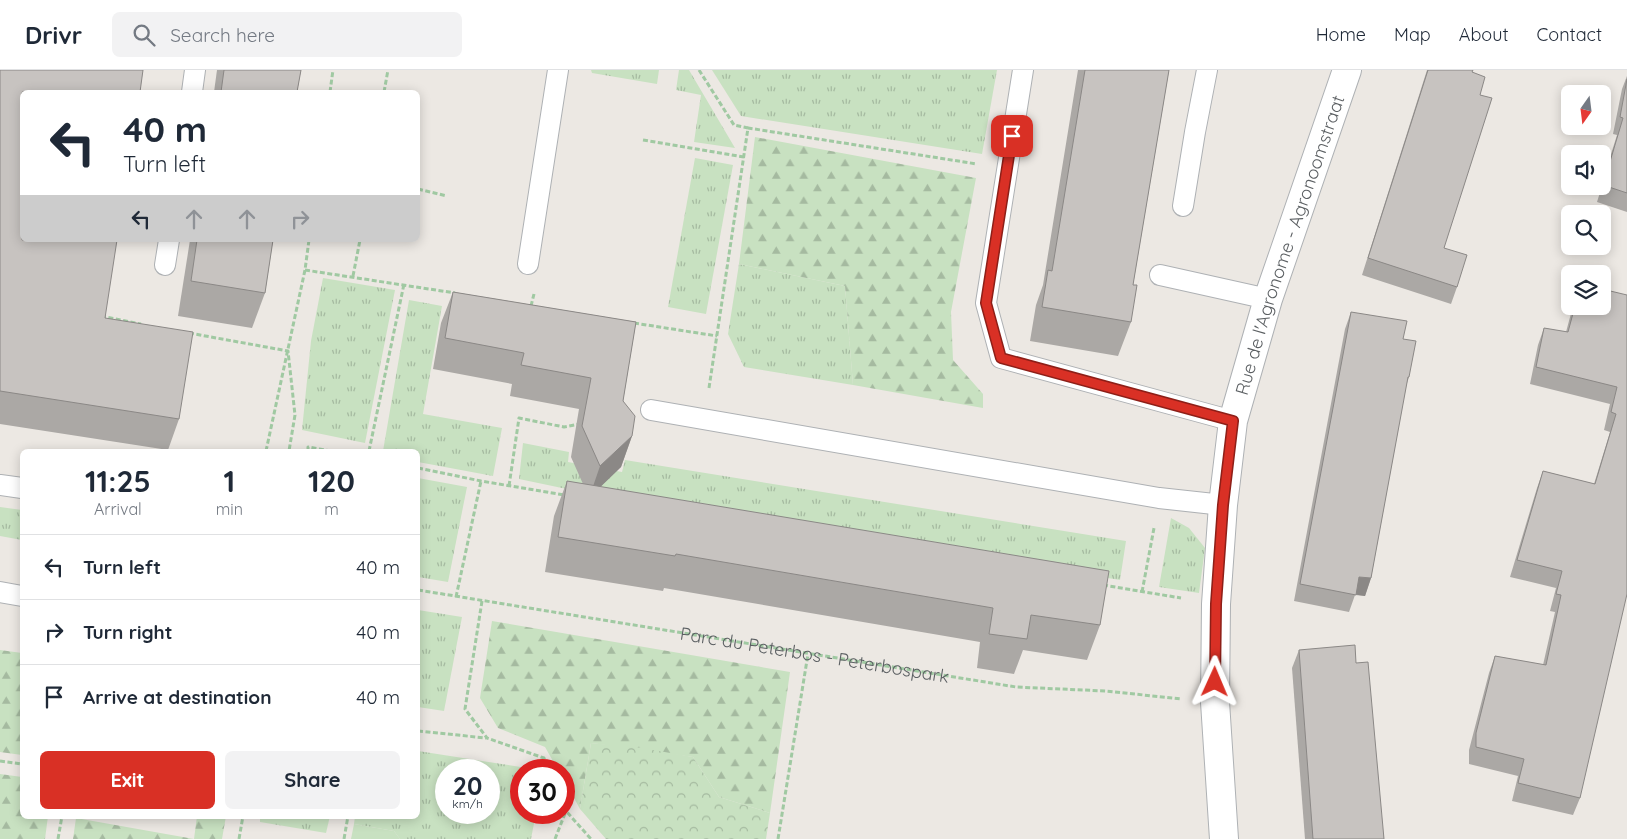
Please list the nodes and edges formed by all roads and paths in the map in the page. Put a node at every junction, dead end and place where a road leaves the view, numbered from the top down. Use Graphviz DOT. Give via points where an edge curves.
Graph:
graph roads {
  1 [pos="195,70"];
  2 [pos="333,70"];
  3 [pos="388,70"];
  4 [pos="558,70"];
  5 [pos="699,70"];
  6 [pos="1023,70"];
  7 [pos="1207,70"];
  8 [pos="1347,70"];
  9 [pos="192,90"];
  10 [pos="330,90"];
  11 [pos="384,90"];
  12 [pos="748,128"];
  13 [pos="643,140"];
  14 [pos="744,157"];
  15 [pos="1007,169"];
  16 [pos="420,189"];
  17 [pos="447,196"];
  18 [pos="1183,206"];
  19 [pos="169,242"];
  20 [pos="310,242"];
  21 [pos="360,242"];
  22 [pos="528,264"];
  23 [pos="164,265"];
  24 [pos="305,270"];
  25 [pos="1160,275"];
  26 [pos="353,276"];
  27 [pos="404,284"];
  28 [pos="463,294"];
  29 [pos="534,294"];
  30 [pos="1268,299"];
  31 [pos="522,304"];
  32 [pos="96,316"];
  33 [pos="629,322"];
  34 [pos="144,324"];
  35 [pos="182,331"];
  36 [pos="717,336"];
  37 [pos="288,351"];
  38 [pos="651,410"];
  39 [pos="705,419"];
  40 [pos="1233,421"];
  41 [pos="584,423"];
  42 [pos="266,449"];
  43 [pos="289,449"];
  44 [pos="308,449"];
  45 [pos="320,449"];
  46 [pos="369,449"];
  47 [pos="420,468"];
  48 [pos="481,481"];
  49 [pos="0,484"];
  50 [pos="509,486"];
  51 [pos="20,488"];
  52 [pos="568,495"];
  53 [pos="1159,498"];
  54 [pos="1223,505"];
  55 [pos="1095,584"];
  56 [pos="420,590"];
  57 [pos="0,592"];
  58 [pos="1142,592"];
  59 [pos="20,596"];
  60 [pos="456,597"];
  61 [pos="482,601"];
  62 [pos="1216,604"];
  63 [pos="808,654"];
  64 [pos="1215,702"];
  65 [pos="420,731"];
  66 [pos="487,738"];
  67 [pos="544,759"];
  68 [pos="0,761"];
  69 [pos="20,764"];
  70 [pos="61,819"];
  71 [pos="242,819"];
  72 [pos="347,819"];
  73 [pos="575,821"];
  74 [pos="561,824"];
  75 [pos="58,839"];
  76 [pos="239,839"];
  77 [pos="344,839"];
  78 [pos="555,839"];
  79 [pos="591,839"];
  80 [pos="778,839"];
  81 [pos="1224,839"];
  1 -- 9 [label="lane"];
  2 -- 10 [label="path"];
  3 -- 11 [label="path"];
  4 -- 22 [label="lane"];
  5 -- 12 [label="path" via="734,125"];
  6 -- 15 [label="lane"];
  7 -- 18 [label="lane"];
  8 -- 30 [label="street, Rue de l'Agronome - Agronoomstraat"];
  12 -- 14 [label="path"];
  12 -- 15 [label="path"];
  13 -- 14 [label="path"];
  14 -- 36 [label="path"];
  15 -- 40 [label="lane" via="986,303 1001,358"];
  16 -- 17 [label="path"];
  19 -- 23 [label="lane"];
  20 -- 24 [label="path"];
  21 -- 26 [label="path"];
  24 -- 26 [label="path"];
  24 -- 37 [label="path"];
  25 -- 30 [label="lane"];
  26 -- 27 [label="path"];
  27 -- 28 [label="path"];
  27 -- 46 [label="path"];
  29 -- 31 [label="path" via="531,306"];
  30 -- 40 [label="street, Rue de l'Agronome - Agronoomstraat"];
  32 -- 34 [label="path"];
  33 -- 36 [label="path"];
  35 -- 37 [label="path"];
  36 -- 39 [label="path"];
  37 -- 42 [label="path"];
  37 -- 43 [label="path" via="295,415"];
  38 -- 39 [label="lane"];
  39 -- 53 [label="lane"];
  40 -- 54 [label="street, Rue de l'Agronome - Agronoomstraat"];
  41 -- 50 [label="path" via="564,426 519,418"];
  44 -- 45 [label="path"];
  47 -- 48 [label="path"];
  48 -- 50 [label="path"];
  48 -- 60 [label="path"];
  49 -- 51 [label="lane"];
  50 -- 52 [label="path"];
  53 -- 54 [label="lane"];
  53 -- 58 [label="path"];
  54 -- 62 [label="street, Rue de l'Agronome - Agronoomstraat"];
  55 -- 58 [label="path"];
  56 -- 60 [label="path, Parc du Peterbos - Peterbospark"];
  57 -- 59 [label="lane"];
  58 -- 62 [label="path"];
  60 -- 61 [label="path, Parc du Peterbos - Peterbospark"];
  61 -- 63 [label="path, Parc du Peterbos - Peterbospark"];
  61 -- 66 [label="path" via="465,709"];
  62 -- 64 [label="street, Rue de l'Agronome - Agronoomstraat"];
  63 -- 64 [label="path, Parc du Peterbos - Peterbospark" via="1016,687 1106,691"];
  63 -- 80 [label="path"];
  64 -- 81 [label="street, Rue de l'Agronome - Agronoomstraat"];
  65 -- 66 [label="path"];
  66 -- 67 [label="path"];
  68 -- 69 [label="path"];
  70 -- 75 [label="path"];
  71 -- 76 [label="path"];
  72 -- 77 [label="path"];
  73 -- 79 [label="path"];
  74 -- 78 [label="path"];
}
